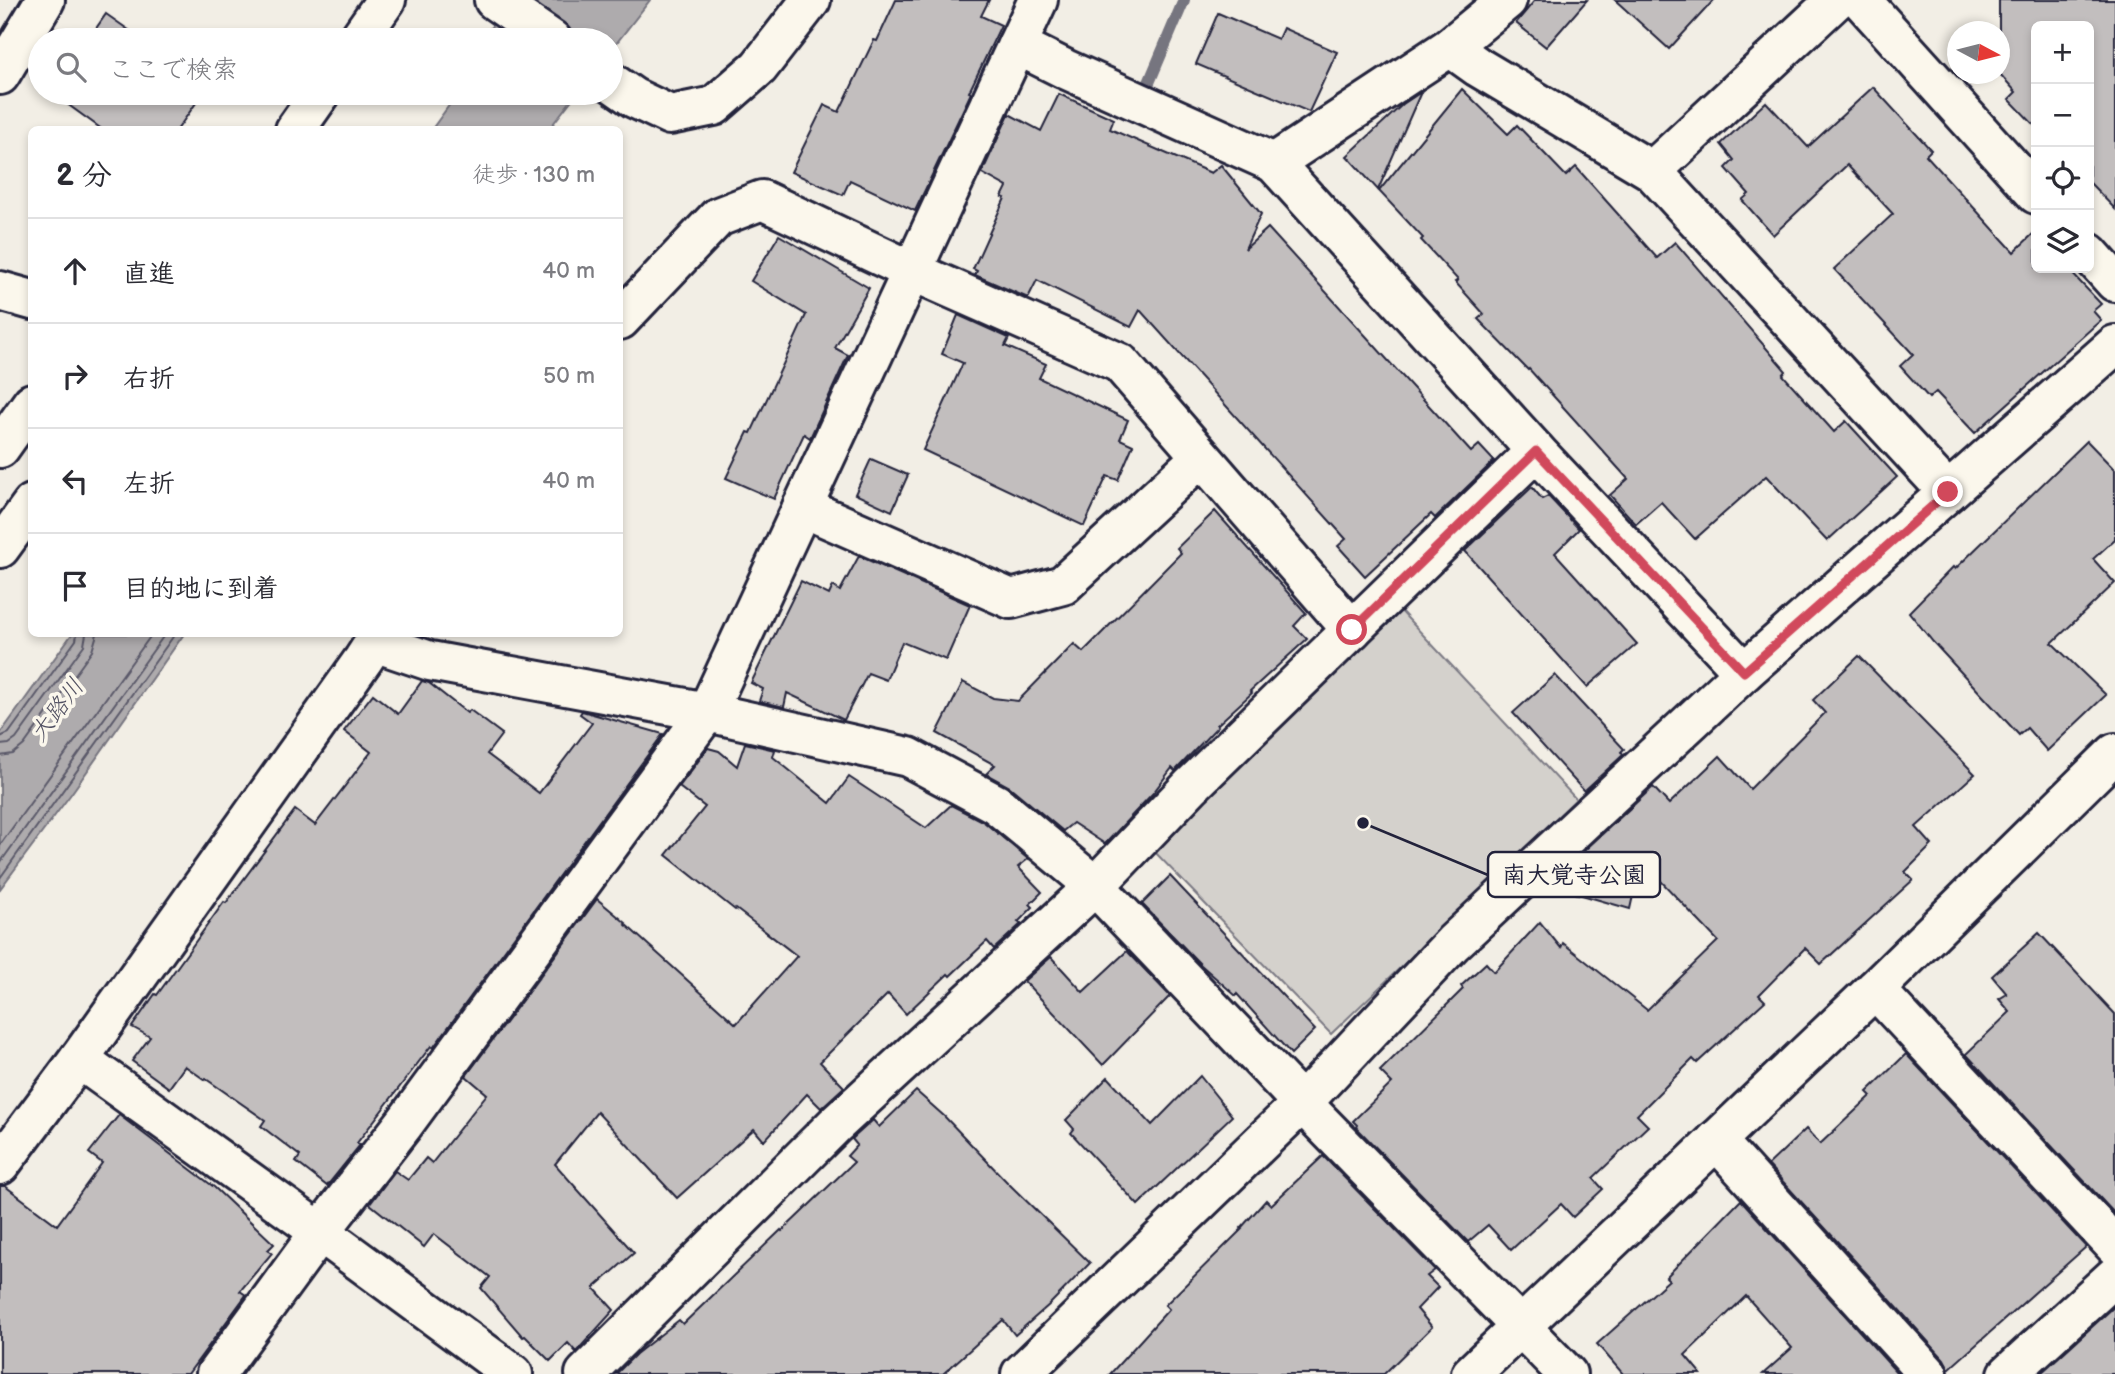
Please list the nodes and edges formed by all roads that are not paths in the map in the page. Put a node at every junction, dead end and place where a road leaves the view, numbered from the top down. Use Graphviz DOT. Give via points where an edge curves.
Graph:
graph roads {
  1 [pos="45,0"];
  2 [pos="386,0"];
  3 [pos="494,0"];
  4 [pos="811,0"];
  5 [pos="1038,0"];
  6 [pos="1507,0"];
  7 [pos="1836,0"];
  8 [pos="1861,0"];
  9 [pos="366,28"];
  10 [pos="535,28"];
  11 [pos="1017,45"];
  12 [pos="1450,47"];
  13 [pos="5,54"];
  14 [pos="623,90"];
  15 [pos="313,105"];
  16 [pos="298,126"];
  17 [pos="1274,163"];
  18 [pos="1652,171"];
  19 [pos="2031,188"];
  20 [pos="2094,259"];
  21 [pos="912,271"];
  22 [pos="2115,282"];
  23 [pos="0,291"];
  24 [pos="28,299"];
  25 [pos="623,317"];
  26 [pos="2115,345"];
  27 [pos="28,409"];
  28 [pos="0,448"];
  29 [pos="1536,451"];
  30 [pos="1200,458"];
  31 [pos="1948,492"];
  32 [pos="802,507"];
  33 [pos="28,509"];
  34 [pos="0,548"];
  35 [pos="1352,630"];
  36 [pos="377,638"];
  37 [pos="1744,672"];
  38 [pos="707,712"];
  39 [pos="2115,753"];
  40 [pos="1095,886"];
  41 [pos="1875,989"];
  42 [pos="79,1059"];
  43 [pos="1302,1103"];
  44 [pos="1716,1140"];
  45 [pos="0,1164"];
  46 [pos="320,1232"];
  47 [pos="2115,1246"];
  48 [pos="2115,1276"];
  49 [pos="1520,1325"];
  50 [pos="216,1374"];
  51 [pos="513,1374"];
  52 [pos="585,1374"];
  53 [pos="1021,1374"];
  54 [pos="1471,1374"];
  55 [pos="1567,1374"];
  56 [pos="1928,1374"];
  57 [pos="2008,1374"];
  1 -- 13 [label="street"];
  2 -- 9 [label="street"];
  3 -- 10 [label="street"];
  4 -- 14 [label="street" via="760,66 714,106 670,115"];
  5 -- 11 [label="street"];
  6 -- 12 [label="street"];
  7 -- 18 [label="street"];
  8 -- 19 [label="street"];
  11 -- 17 [label="street"];
  11 -- 21 [label="street"];
  12 -- 17 [label="street"];
  12 -- 18 [label="street"];
  15 -- 16 [label="street"];
  17 -- 29 [label="street"];
  18 -- 31 [label="street"];
  20 -- 22 [label="street"];
  21 -- 25 [label="street" via="762,200 718,218"];
  21 -- 30 [label="street" via="1120,363"];
  21 -- 32 [label="street"];
  23 -- 24 [label="street"];
  26 -- 31 [label="street"];
  27 -- 28 [label="street"];
  29 -- 35 [label="street"];
  29 -- 37 [label="street"];
  30 -- 32 [label="street" via="1063,585 1011,599"];
  30 -- 35 [label="street"];
  31 -- 37 [label="street"];
  32 -- 38 [label="street"];
  33 -- 34 [label="street"];
  35 -- 40 [label="street"];
  36 -- 38 [label="street" via="430,661"];
  36 -- 42 [label="street"];
  37 -- 43 [label="street" via="1453,943"];
  38 -- 40 [label="street" via="908,757 996,804"];
  38 -- 46 [label="street" via="404,1125"];
  39 -- 41 [label="street"];
  40 -- 43 [label="street"];
  40 -- 52 [label="street" via="835,1125"];
  41 -- 44 [label="street"];
  41 -- 47 [label="street"];
  42 -- 45 [label="street"];
  42 -- 46 [label="street"];
  43 -- 49 [label="street"];
  43 -- 53 [label="street"];
  44 -- 49 [label="street"];
  44 -- 56 [label="street"];
  46 -- 50 [label="street"];
  46 -- 51 [label="street"];
  48 -- 57 [label="street"];
  49 -- 54 [label="street"];
  49 -- 55 [label="street"];
}
